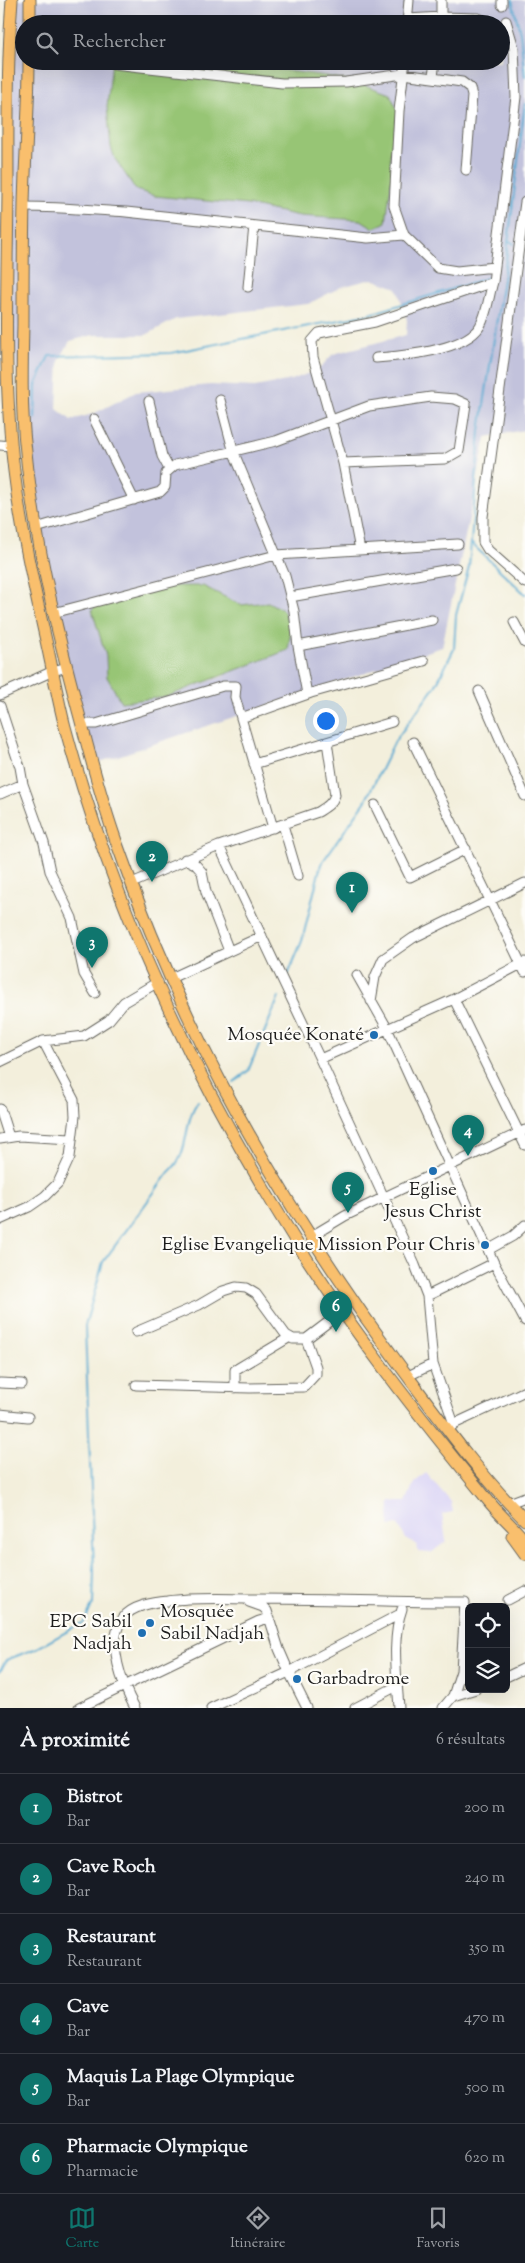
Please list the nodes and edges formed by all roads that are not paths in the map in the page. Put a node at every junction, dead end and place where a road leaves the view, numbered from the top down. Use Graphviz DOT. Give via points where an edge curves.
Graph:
graph roads {
  1 [pos="12,0"];
  2 [pos="30,0"];
  3 [pos="409,0"];
  4 [pos="441,0"];
  5 [pos="30,15"];
  6 [pos="408,15"];
  7 [pos="440,15"];
  8 [pos="510,34"];
  9 [pos="29,70"];
  10 [pos="167,70"];
  11 [pos="404,70"];
  12 [pos="434,70"];
  13 [pos="403,74"];
  14 [pos="433,77"];
  15 [pos="3,86"];
  16 [pos="466,170"];
  17 [pos="525,202"];
  18 [pos="24,207"];
  19 [pos="254,226"];
  20 [pos="404,235"];
  21 [pos="521,261"];
  22 [pos="494,267"];
  23 [pos="493,282"];
  24 [pos="248,287"];
  25 [pos="376,358"];
  26 [pos="220,400"];
  27 [pos="149,401"];
  28 [pos="94,419"];
  29 [pos="329,419"];
  30 [pos="6,446"];
  31 [pos="234,453"];
  32 [pos="343,464"];
  33 [pos="169,469"];
  34 [pos="134,500"];
  35 [pos="36,528"];
  36 [pos="458,544"];
  37 [pos="360,550"];
  38 [pos="276,555"];
  39 [pos="456,568"];
  40 [pos="525,583"];
  41 [pos="290,597"];
  42 [pos="53,613"];
  43 [pos="432,620"];
  44 [pos="514,622"];
  45 [pos="525,643"];
  46 [pos="298,646"];
  47 [pos="424,661"];
  48 [pos="67,667"];
  49 [pos="53,671"];
  50 [pos="479,691"];
  51 [pos="307,694"];
  52 [pos="0,696"];
  53 [pos="0,706"];
  54 [pos="241,718"];
  55 [pos="392,722"];
  56 [pos="82,724"];
  57 [pos="327,742"];
  58 [pos="413,742"];
  59 [pos="254,764"];
  60 [pos="24,784"];
  61 [pos="0,794"];
  62 [pos="525,796"];
  63 [pos="376,805"];
  64 [pos="283,825"];
  65 [pos="273,828"];
  66 [pos="218,846"];
  67 [pos="466,848"];
  68 [pos="185,859"];
  69 [pos="298,876"];
  70 [pos="132,883"];
  71 [pos="525,883"];
  72 [pos="491,901"];
  73 [pos="262,936"];
  74 [pos="229,951"];
  75 [pos="524,966"];
  76 [pos="357,975"];
  77 [pos="170,978"];
  78 [pos="158,982"];
  79 [pos="95,993"];
  80 [pos="454,999"];
  81 [pos="371,1001"];
  82 [pos="387,1028"];
  83 [pos="43,1041"];
  84 [pos="320,1059"];
  85 [pos="0,1062"];
  86 [pos="0,1109"];
  87 [pos="522,1131"];
  88 [pos="4,1138"];
  89 [pos="71,1139"];
  90 [pos="525,1145"];
  91 [pos="449,1166"];
  92 [pos="384,1197"];
  93 [pos="0,1220"];
  94 [pos="525,1225"];
  95 [pos="310,1237"];
  96 [pos="488,1250"];
  97 [pos="494,1263"];
  98 [pos="427,1296"];
  99 [pos="343,1311"];
  100 [pos="525,1321"];
  101 [pos="136,1332"];
  102 [pos="290,1338"];
  103 [pos="306,1339"];
  104 [pos="433,1364"];
  105 [pos="408,1376"];
  106 [pos="0,1383"];
  107 [pos="22,1384"];
  108 [pos="136,1384"];
  109 [pos="235,1388"];
  110 [pos="525,1391"];
  111 [pos="0,1414"];
  112 [pos="28,1416"];
  113 [pos="451,1426"];
  114 [pos="525,1497"];
  115 [pos="506,1502"];
  116 [pos="496,1509"];
  117 [pos="525,1520"];
  118 [pos="525,1528"];
  119 [pos="525,1541"];
  120 [pos="525,1554"];
  121 [pos="525,1591"];
  122 [pos="237,1599"];
  123 [pos="508,1600"];
  124 [pos="404,1602"];
  125 [pos="400,1614"];
  126 [pos="270,1618"];
  127 [pos="525,1668"];
  128 [pos="290,1672"];
  129 [pos="510,1675"];
  130 [pos="398,1686"];
  131 [pos="123,1687"];
  132 [pos="465,1692"];
  133 [pos="453,1696"];
  134 [pos="79,1708"];
  135 [pos="135,1708"];
  136 [pos="211,1708"];
  137 [pos="307,1708"];
  138 [pos="355,1708"];
  139 [pos="399,1708"];
  140 [pos="443,1708"];
  1 -- 15 [label="main road"];
  2 -- 5 [label="main road"];
  3 -- 6 [label="street"];
  4 -- 7 [label="street"];
  8 -- 22 [label="street" via="514,48 516,97"];
  9 -- 18 [label="main road"];
  10 -- 13 [label="street" via="282,83 346,82"];
  11 -- 13 [label="street"];
  12 -- 14 [label="street"];
  13 -- 14 [label="street"];
  13 -- 20 [label="street" via="394,206"];
  14 -- 16 [label="street" via="462,82 470,88"];
  15 -- 30 [label="main road"];
  17 -- 21 [label="street"];
  18 -- 19 [label="street" via="87,208 96,212 126,212"];
  18 -- 35 [label="main road" via="25,448"];
  19 -- 20 [label="street" via="368,238"];
  19 -- 24 [label="street"];
  20 -- 22 [label="street" via="438,268 457,271"];
  21 -- 40 [label="street" via="483,517 483,542"];
  22 -- 23 [label="street"];
  23 -- 25 [label="street" via="480,326 468,339 439,348"];
  23 -- 29 [label="street" via="375,322 320,333 312,340 313,357"];
  26 -- 31 [label="street"];
  27 -- 33 [label="street" via="162,456"];
  28 -- 34 [label="street"];
  29 -- 31 [label="street" via="276,441"];
  29 -- 32 [label="street"];
  29 -- 32 [label="street" via="369,406 431,397 455,399 466,404 459,451 454,456"];
  30 -- 49 [label="main road" via="25,550"];
  31 -- 33 [label="street" via="175,464"];
  31 -- 38 [label="street"];
  32 -- 37 [label="street"];
  33 -- 34 [label="street" via="163,490"];
  34 -- 35 [label="street"];
  35 -- 42 [label="main road"];
  36 -- 37 [label="street"];
  37 -- 38 [label="street"];
  38 -- 41 [label="street"];
  38 -- 42 [label="street"];
  39 -- 41 [label="street"];
  41 -- 46 [label="street"];
  42 -- 48 [label="main road"];
  43 -- 46 [label="street"];
  44 -- 45 [label="street"];
  46 -- 51 [label="street"];
  47 -- 51 [label="street"];
  48 -- 49 [label="street"];
  48 -- 56 [label="main road"];
  49 -- 52 [label="street"];
  49 -- 78 [label="main road" via="65,726 94,818 120,892"];
  50 -- 62 [label="street"];
  51 -- 54 [label="street"];
  53 -- 60 [label="street"];
  54 -- 56 [label="street" via="235,697 236,686 223,686 96,724"];
  54 -- 59 [label="street"];
  55 -- 57 [label="street"];
  56 -- 70 [label="main road"];
  57 -- 59 [label="street"];
  57 -- 64 [label="street" via="335,787 332,802 318,812"];
  58 -- 67 [label="street"];
  59 -- 65 [label="street"];
  60 -- 61 [label="street"];
  60 -- 79 [label="street" via="50,871 72,918 84,974"];
  63 -- 67 [label="street" via="410,876"];
  64 -- 65 [label="street"];
  64 -- 69 [label="street"];
  65 -- 66 [label="street"];
  66 -- 68 [label="street"];
  66 -- 73 [label="street"];
  67 -- 72 [label="street"];
  68 -- 70 [label="street"];
  68 -- 74 [label="street" via="202,872 206,892"];
  70 -- 77 [label="main road"];
  71 -- 72 [label="street"];
  72 -- 75 [label="street"];
  72 -- 81 [label="street" via="413,938 383,959 375,977"];
  73 -- 74 [label="street"];
  73 -- 84 [label="street"];
  74 -- 77 [label="street"];
  75 -- 80 [label="street"];
  76 -- 81 [label="street"];
  77 -- 95 [label="main road" via="226,1094"];
  78 -- 83 [label="street" via="124,1002 108,1020 84,1036"];
  78 -- 99 [label="main road" via="190,1053 251,1168"];
  80 -- 82 [label="street"];
  80 -- 87 [label="street"];
  81 -- 82 [label="street"];
  82 -- 84 [label="street"];
  82 -- 91 [label="street"];
  83 -- 85 [label="street"];
  83 -- 89 [label="street" via="74,1100"];
  84 -- 92 [label="street"];
  86 -- 88 [label="street"];
  87 -- 90 [label="street"];
  87 -- 91 [label="street"];
  88 -- 89 [label="street"];
  89 -- 93 [label="street" via="70,1157 58,1183 29,1207"];
  91 -- 92 [label="street"];
  91 -- 96 [label="street"];
  92 -- 95 [label="street"];
  92 -- 98 [label="street"];
  94 -- 96 [label="street"];
  95 -- 105 [label="main road"];
  96 -- 97 [label="street"];
  97 -- 98 [label="street"];
  97 -- 100 [label="street"];
  98 -- 104 [label="street"];
  99 -- 103 [label="street"];
  99 -- 116 [label="main road"];
  101 -- 102 [label="street" via="236,1287 256,1294"];
  102 -- 103 [label="street"];
  102 -- 109 [label="street" via="235,1370"];
  103 -- 109 [label="street" via="316,1374 305,1386"];
  104 -- 105 [label="street"];
  104 -- 113 [label="street"];
  105 -- 113 [label="main road"];
  106 -- 107 [label="street"];
  108 -- 109 [label="street"];
  110 -- 113 [label="street"];
  111 -- 112 [label="street"];
  113 -- 115 [label="main road"];
  114 -- 115 [label="street"];
  115 -- 117 [label="main road"];
  115 -- 118 [label="main road"];
  116 -- 119 [label="main road"];
  116 -- 120 [label="main road"];
  121 -- 123 [label="street"];
  122 -- 124 [label="street"];
  122 -- 126 [label="street" via="263,1607"];
  122 -- 131 [label="street" via="168,1600 134,1608 122,1618 116,1635"];
  124 -- 125 [label="street"];
  124 -- 133 [label="street" via="465,1602 462,1671"];
  125 -- 128 [label="street"];
  125 -- 130 [label="street" via="395,1677"];
  126 -- 128 [label="street" via="279,1650"];
  126 -- 131 [label="street"];
  127 -- 129 [label="street"];
  128 -- 136 [label="street"];
  128 -- 137 [label="street"];
  130 -- 138 [label="street"];
  130 -- 139 [label="street"];
  131 -- 134 [label="street"];
  131 -- 135 [label="street"];
  132 -- 133 [label="street"];
  133 -- 140 [label="street"];
}
